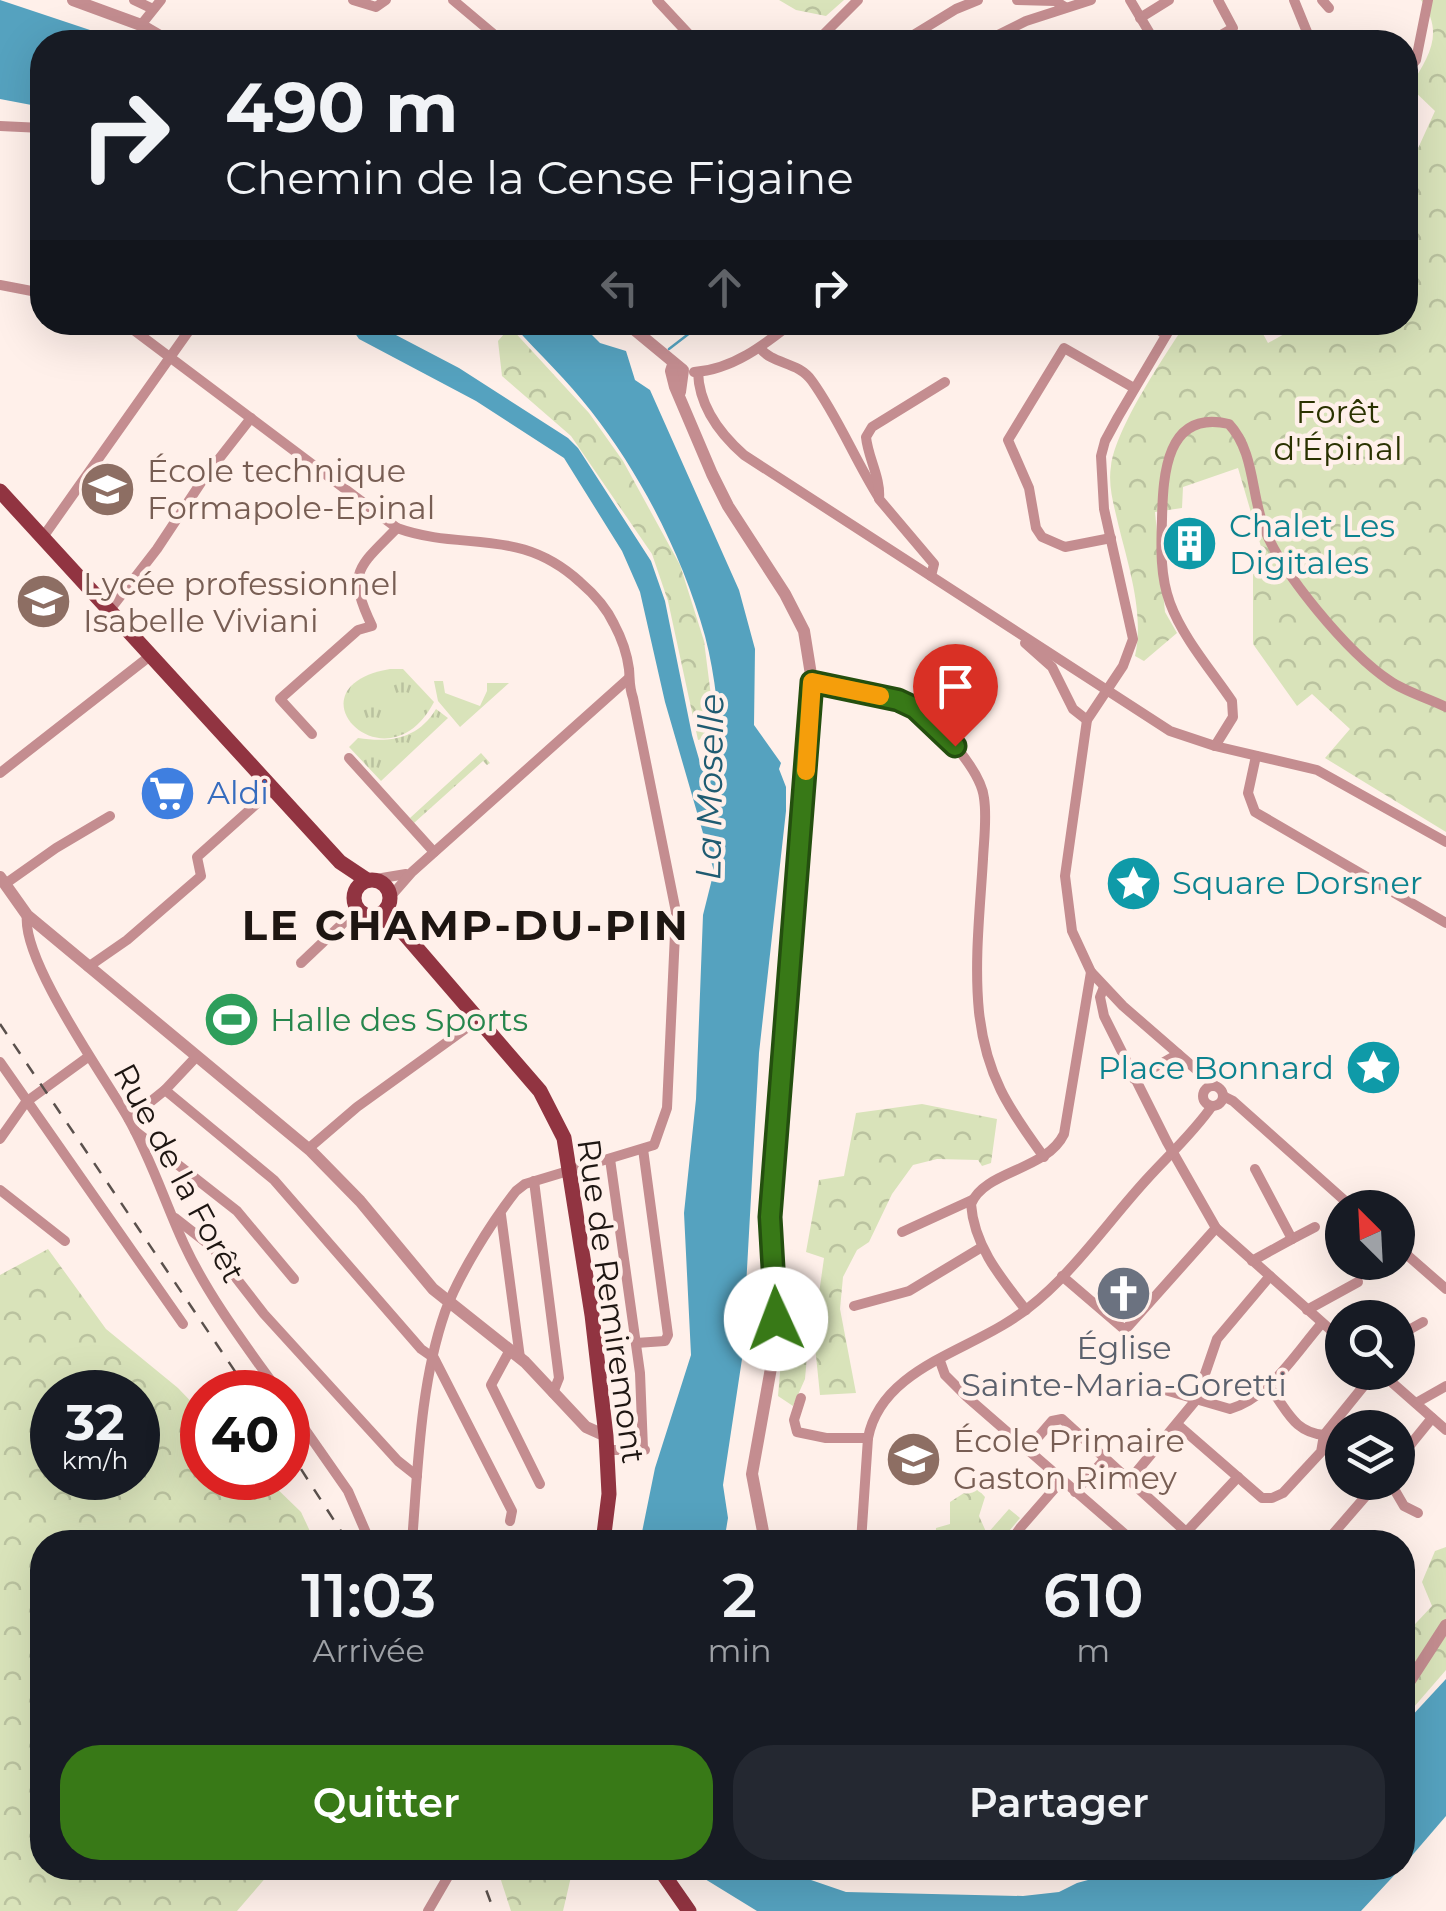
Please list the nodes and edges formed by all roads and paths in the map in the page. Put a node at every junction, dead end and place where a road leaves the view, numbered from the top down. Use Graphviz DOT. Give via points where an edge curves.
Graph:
graph roads {
  1 [pos="73,0"];
  2 [pos="134,0"];
  3 [pos="352,0"];
  4 [pos="386,0"];
  5 [pos="453,0"];
  6 [pos="657,0"];
  7 [pos="858,0"];
  8 [pos="978,0"];
  9 [pos="1017,0"];
  10 [pos="1091,0"];
  11 [pos="1130,0"];
  12 [pos="1169,0"];
  13 [pos="1218,0"];
  14 [pos="1294,0"];
  15 [pos="1428,0"];
  16 [pos="1064,4"];
  17 [pos="157,5"];
  18 [pos="1140,18"];
  19 [pos="140,25"];
  20 [pos="149,30"];
  21 [pos="489,30"];
  22 [pos="685,30"];
  23 [pos="828,30"];
  24 [pos="922,30"];
  25 [pos="1008,30"];
  26 [pos="1147,30"];
  27 [pos="1230,30"];
  28 [pos="1305,30"];
  29 [pos="1418,49"];
  30 [pos="0,126"];
  31 [pos="30,127"];
  32 [pos="0,285"];
  33 [pos="30,291"];
  34 [pos="139,335"];
  35 [pos="186,335"];
  36 [pos="641,335"];
  37 [pos="777,335"];
  38 [pos="1166,335"];
  39 [pos="760,348"];
  40 [pos="170,358"];
  41 [pos="678,368"];
  42 [pos="698,372"];
  43 [pos="945,382"];
  44 [pos="1134,388"];
  45 [pos="251,418"];
  46 [pos="0,490"];
  47 [pos="879,499"];
  48 [pos="397,528"];
  49 [pos="43,538"];
  50 [pos="1111,538"];
  51 [pos="931,576"];
  52 [pos="110,611"];
  53 [pos="1018,634"];
  54 [pos="150,656"];
  55 [pos="628,678"];
  56 [pos="812,682"];
  57 [pos="1106,688"];
  58 [pos="1446,707"];
  59 [pos="1086,720"];
  60 [pos="312,734"];
  61 [pos="1215,746"];
  62 [pos="1256,756"];
  63 [pos="348,758"];
  64 [pos="0,773"];
  65 [pos="273,789"];
  66 [pos="110,816"];
  67 [pos="1446,842"];
  68 [pos="434,852"];
  69 [pos="340,862"];
  70 [pos="412,872"];
  71 [pos="371,880"];
  72 [pos="2,881"];
  73 [pos="356,901"];
  74 [pos="386,906"];
  75 [pos="27,914"];
  76 [pos="1446,923"];
  77 [pos="301,963"];
  78 [pos="88,967"];
  79 [pos="1091,972"];
  80 [pos="1104,987"];
  81 [pos="480,1019"];
  82 [pos="1178,1054"];
  83 [pos="197,1056"];
  84 [pos="88,1057"];
  85 [pos="0,1062"];
  86 [pos="1134,1078"];
  87 [pos="164,1090"];
  88 [pos="1213,1097"];
  89 [pos="26,1102"];
  90 [pos="131,1125"];
  91 [pos="0,1140"];
  92 [pos="308,1149"];
  93 [pos="643,1150"];
  94 [pos="1173,1152"];
  95 [pos="1044,1157"];
  96 [pos="610,1159"];
  97 [pos="1255,1168"];
  98 [pos="570,1170"];
  99 [pos="534,1181"];
  100 [pos="0,1190"];
  101 [pos="1333,1190"];
  102 [pos="972,1200"];
  103 [pos="500,1214"];
  104 [pos="174,1217"];
  105 [pos="1315,1227"];
  106 [pos="1216,1228"];
  107 [pos="902,1232"];
  108 [pos="1292,1240"];
  109 [pos="65,1241"];
  110 [pos="982,1247"];
  111 [pos="1252,1260"];
  112 [pos="1415,1262"];
  113 [pos="1062,1276"];
  114 [pos="1270,1276"];
  115 [pos="294,1278"];
  116 [pos="1358,1282"];
  117 [pos="1446,1289"];
  118 [pos="449,1303"];
  119 [pos="854,1306"];
  120 [pos="1026,1310"];
  121 [pos="1307,1310"];
  122 [pos="1423,1322"];
  123 [pos="1322,1323"];
  124 [pos="183,1324"];
  125 [pos="1325,1326"];
  126 [pos="1415,1326"];
  127 [pos="636,1343"];
  128 [pos="515,1354"];
  129 [pos="434,1358"];
  130 [pos="940,1361"];
  131 [pos="265,1370"];
  132 [pos="1268,1386"];
  133 [pos="1446,1386"];
  134 [pos="1166,1390"];
  135 [pos="1362,1390"];
  136 [pos="1399,1390"];
  137 [pos="552,1393"];
  138 [pos="801,1398"];
  139 [pos="1196,1400"];
  140 [pos="1416,1404"];
  141 [pos="1432,1418"];
  142 [pos="1178,1425"];
  143 [pos="1446,1430"];
  144 [pos="1324,1434"];
  145 [pos="310,1437"];
  146 [pos="868,1438"];
  147 [pos="1415,1439"];
  148 [pos="606,1443"];
  149 [pos="1027,1450"];
  150 [pos="1104,1460"];
  151 [pos="417,1476"];
  152 [pos="1238,1477"];
  153 [pos="1062,1480"];
  154 [pos="1128,1482"];
  155 [pos="540,1484"];
  156 [pos="1076,1492"];
  157 [pos="1363,1500"];
  158 [pos="1400,1500"];
  159 [pos="1418,1512"];
  160 [pos="510,1520"];
  161 [pos="365,1530"];
  162 [pos="413,1530"];
  163 [pos="604,1530"];
  164 [pos="764,1530"];
  165 [pos="862,1530"];
  166 [pos="1018,1530"];
  167 [pos="1120,1530"];
  168 [pos="1184,1530"];
  169 [pos="1188,1530"];
  170 [pos="1339,1530"];
  171 [pos="1446,1625"];
  172 [pos="1415,1673"];
  173 [pos="447,1880"];
  174 [pos="667,1880"];
  175 [pos="428,1911"];
  176 [pos="689,1911"];
  1 -- 19 [label="street"];
  2 -- 17 [label="street"];
  3 -- 4 [label="street" via="376,7"];
  5 -- 21 [label="street"];
  6 -- 22 [label="street"];
  7 -- 23 [label="street"];
  8 -- 24 [label="street"];
  9 -- 16 [label="street"];
  10 -- 16 [label="street"];
  11 -- 18 [label="street"];
  12 -- 18 [label="street"];
  13 -- 27 [label="street"];
  14 -- 28 [label="street"];
  15 -- 29 [label="street"];
  16 -- 25 [label="street"];
  17 -- 19 [label="street"];
  18 -- 26 [label="street"];
  19 -- 20 [label="street"];
  30 -- 31 [label="street"];
  32 -- 33 [label="street"];
  34 -- 40 [label="street"];
  35 -- 40 [label="street"];
  36 -- 41 [label="street"];
  37 -- 39 [label="street"];
  38 -- 44 [label="street"];
  39 -- 42 [label="street"];
  39 -- 47 [label="street" via="811,378"];
  40 -- 45 [label="street"];
  40 -- 49 [label="street"];
  41 -- 42 [label="street"];
  41 -- 56 [label="street" via="680,392 728,506 796,614"];
  42 -- 51 [label="street" via="705,407 732,444"];
  43 -- 47 [label="street" via="867,432"];
  44 -- 50 [label="street" via="1102,456"];
  44 -- 50 [label="street" via="1064,348 1008,440 1042,538 1065,547"];
  45 -- 48 [label="street"];
  45 -- 52 [label="street"];
  46 -- 49 [label="main road"];
  47 -- 51 [label="street" via="934,564"];
  48 -- 55 [label="street" via="510,544 555,562 606,608"];
  48 -- 60 [label="street" via="356,578 372,626 358,630 280,699"];
  49 -- 52 [label="main road"];
  50 -- 57 [label="street" via="1133,639"];
  51 -- 53 [label="street"];
  52 -- 54 [label="main road"];
  53 -- 57 [label="street"];
  53 -- 59 [label="street"];
  54 -- 64 [label="street"];
  54 -- 65 [label="main road"];
  55 -- 68 [label="street"];
  55 -- 93 [label="street" via="676,912 668,1108 654,1145"];
  56 -- 95 [label="street" via="915,708 955,746 984,796 980,1016 998,1091"];
  56 -- 164 [label="street" via="770,1217 776,1340 752,1474"];
  57 -- 59 [label="street"];
  57 -- 61 [label="street" via="1170,731"];
  58 -- 61 [label="street" via="1389,680 1312,604 1273,550 1238,434 1228,424 1207,421 1187,431 1164,466 1161,545 1172,609 1232,701 1233,717"];
  59 -- 79 [label="street" via="1065,876 1072,932"];
  61 -- 62 [label="street"];
  62 -- 67 [label="street" via="1334,776"];
  62 -- 76 [label="street" via="1248,793 1255,812"];
  63 -- 68 [label="street"];
  65 -- 69 [label="main road"];
  65 -- 78 [label="street" via="197,857 200,876"];
  66 -- 72 [label="street"];
  68 -- 70 [label="street"];
  69 -- 71 [label="main road"];
  69 -- 73 [label="main road"];
  70 -- 71 [label="street"];
  70 -- 74 [label="street"];
  71 -- 73 [label="main road"];
  71 -- 74 [label="main road" via="384,883"];
  72 -- 75 [label="street"];
  73 -- 74 [label="main road" via="364,914"];
  73 -- 77 [label="street"];
  74 -- 81 [label="main road, Rue de Remiremont"];
  75 -- 78 [label="street"];
  75 -- 84 [label="street, Rue de la Forêt" via="31,941"];
  78 -- 83 [label="street"];
  79 -- 80 [label="street"];
  79 -- 95 [label="street" via="1064,1134"];
  80 -- 82 [label="street"];
  80 -- 86 [label="street" via="1104,1016"];
  81 -- 92 [label="street"];
  81 -- 98 [label="main road, Rue de Remiremont" via="540,1091 564,1138"];
  82 -- 86 [label="street"];
  82 -- 88 [label="street"];
  83 -- 87 [label="street"];
  83 -- 92 [label="street"];
  84 -- 89 [label="street"];
  84 -- 90 [label="street, Rue de la Forêt"];
  85 -- 89 [label="street"];
  86 -- 94 [label="street"];
  87 -- 90 [label="street"];
  87 -- 129 [label="street" via="263,1168"];
  88 -- 94 [label="street"];
  88 -- 101 [label="street" via="1244,1112"];
  89 -- 91 [label="street"];
  89 -- 124 [label="street"];
  90 -- 104 [label="street, Rue de la Forêt"];
  90 -- 115 [label="street" via="236,1211"];
  92 -- 118 [label="street"];
  93 -- 96 [label="street"];
  93 -- 127 [label="street" via="668,1334 665,1341"];
  94 -- 106 [label="street"];
  94 -- 113 [label="street"];
  95 -- 102 [label="street"];
  96 -- 98 [label="street"];
  96 -- 127 [label="street"];
  97 -- 108 [label="street"];
  98 -- 99 [label="street"];
  98 -- 148 [label="main road, Rue de Remiremont"];
  99 -- 103 [label="street" via="516,1191"];
  99 -- 137 [label="street" via="559,1378"];
  100 -- 109 [label="street"];
  102 -- 107 [label="street"];
  102 -- 110 [label="street"];
  103 -- 118 [label="street"];
  103 -- 128 [label="street"];
  104 -- 131 [label="street, Rue de la Forêt" via="199,1270"];
  104 -- 151 [label="street" via="212,1248 264,1314"];
  105 -- 108 [label="street"];
  106 -- 111 [label="street"];
  106 -- 113 [label="street" via="1125,1330"];
  108 -- 111 [label="street"];
  110 -- 119 [label="street" via="909,1291"];
  110 -- 120 [label="street"];
  111 -- 114 [label="street"];
  112 -- 117 [label="street"];
  113 -- 120 [label="street"];
  114 -- 121 [label="street"];
  114 -- 139 [label="street" via="1217,1339"];
  116 -- 121 [label="street"];
  118 -- 128 [label="street"];
  118 -- 129 [label="street"];
  120 -- 130 [label="street"];
  121 -- 123 [label="street"];
  122 -- 126 [label="street"];
  123 -- 125 [label="street"];
  123 -- 132 [label="street"];
  127 -- 148 [label="street" via="644,1449"];
  128 -- 137 [label="street"];
  128 -- 155 [label="street" via="491,1385"];
  129 -- 151 [label="street"];
  129 -- 160 [label="street" via="512,1511"];
  130 -- 146 [label="street" via="888,1394"];
  130 -- 149 [label="street" via="967,1398"];
  132 -- 139 [label="street" via="1230,1409"];
  132 -- 144 [label="street" via="1307,1433"];
  133 -- 140 [label="street"];
  134 -- 139 [label="street"];
  135 -- 144 [label="street"];
  136 -- 140 [label="street"];
  137 -- 148 [label="street"];
  138 -- 146 [label="street" via="794,1420 798,1432"];
  139 -- 142 [label="street"];
  140 -- 141 [label="street"];
  141 -- 143 [label="street"];
  141 -- 147 [label="street"];
  142 -- 152 [label="street"];
  142 -- 154 [label="street"];
  144 -- 152 [label="street" via="1321,1452 1282,1493 1262,1498"];
  145 -- 161 [label="street" via="348,1491"];
  146 -- 165 [label="street"];
  148 -- 163 [label="main road, Rue de Remiremont"];
  149 -- 150 [label="street" via="1052,1421 1062,1419"];
  149 -- 153 [label="street"];
  150 -- 154 [label="street"];
  150 -- 156 [label="street"];
  151 -- 162 [label="street"];
  152 -- 169 [label="street"];
  153 -- 156 [label="street"];
  153 -- 166 [label="street"];
  154 -- 168 [label="street"];
  156 -- 167 [label="street"];
  157 -- 170 [label="street"];
  158 -- 159 [label="street"];
  171 -- 172 [label="street"];
  173 -- 175 [label="street"];
  174 -- 176 [label="main road"];
}
